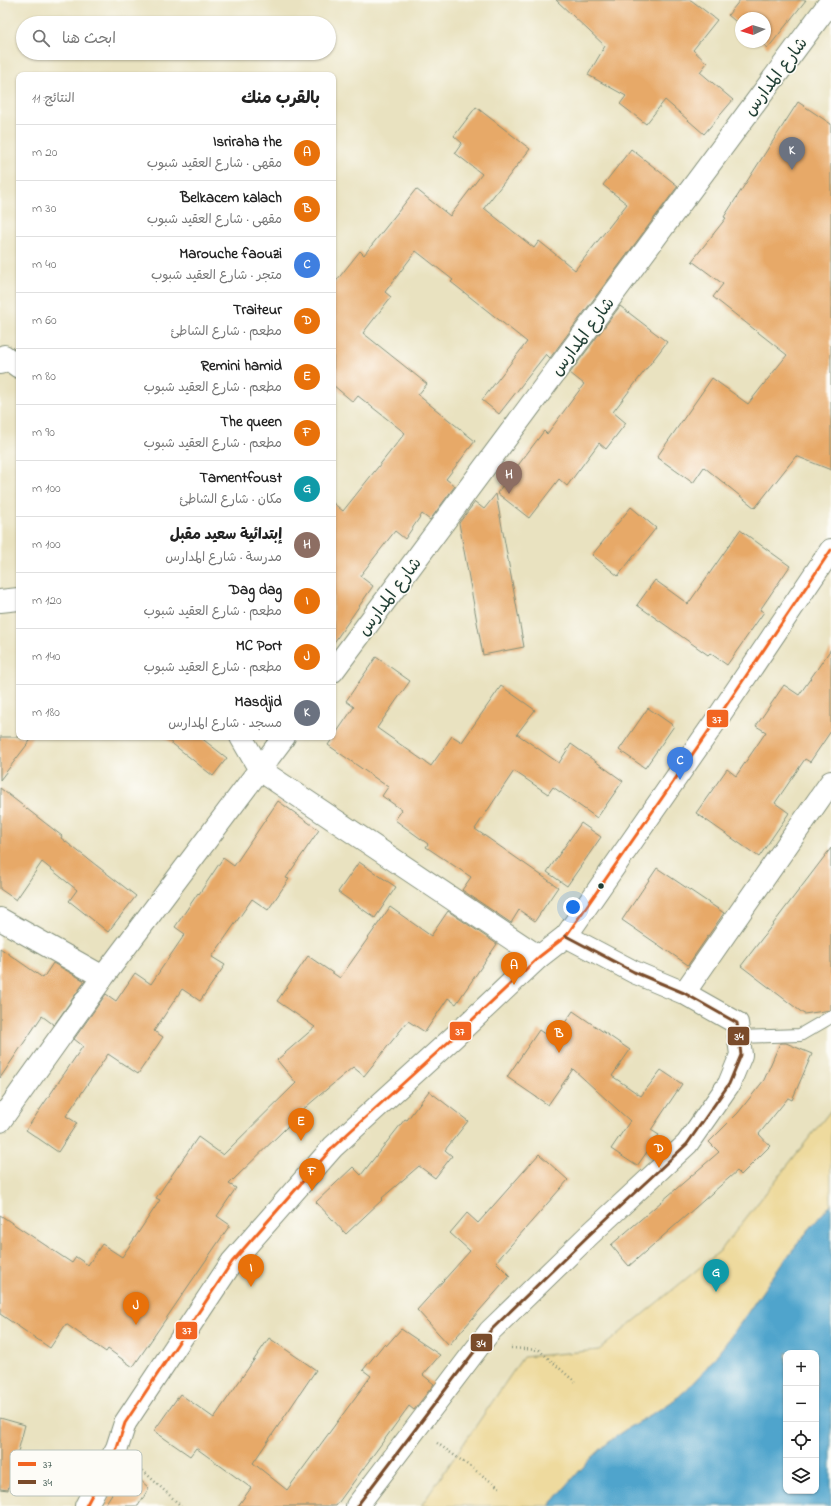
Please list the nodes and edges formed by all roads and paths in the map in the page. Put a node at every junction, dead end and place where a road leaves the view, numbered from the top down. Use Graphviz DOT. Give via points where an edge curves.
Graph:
graph roads {
  1 [pos="831,1"];
  2 [pos="0,362"];
  3 [pos="16,365"];
  4 [pos="831,550"];
  5 [pos="16,599"];
  6 [pos="0,601"];
  7 [pos="336,667"];
  8 [pos="243,740"];
  9 [pos="282,740"];
  10 [pos="260,770"];
  11 [pos="831,782"];
  12 [pos="0,919"];
  13 [pos="566,936"];
  14 [pos="539,957"];
  15 [pos="103,977"];
  16 [pos="684,993"];
  17 [pos="831,1016"];
  18 [pos="738,1037"];
  19 [pos="0,1121"];
  20 [pos="479,1346"];
  21 [pos="575,1382"];
  22 [pos="417,1428"];
  23 [pos="117,1448"];
  24 [pos="142,1471"];
  25 [pos="500,1488"];
  26 [pos="91,1496"];
  27 [pos="86,1506"];
  28 [pos="181,1506"];
  29 [pos="357,1506"];
  1 -- 7 [label="street, شارع المدارس"];
  2 -- 3 [label="street" via="4,356"];
  4 -- 13 [label="street"];
  5 -- 6 [label="street"];
  8 -- 10 [label="street"];
  9 -- 10 [label="street"];
  10 -- 14 [label="street"];
  10 -- 15 [label="street"];
  11 -- 16 [label="street"];
  12 -- 15 [label="street"];
  13 -- 14 [label="street"];
  13 -- 16 [label="street" via="634,972"];
  14 -- 23 [label="street" via="333,1147 232,1262 125,1423"];
  15 -- 19 [label="street"];
  16 -- 18 [label="street" via="737,1023"];
  17 -- 18 [label="lane" via="800,1035"];
  18 -- 20 [label="street" via="741,1055 730,1084 687,1144 496,1325"];
  20 -- 21 [label="path" via="539,1350"];
  20 -- 22 [label="street"];
  22 -- 25 [label="path"];
  22 -- 29 [label="street"];
  24 -- 28 [label="path"];
  26 -- 27 [label="street"];
}
